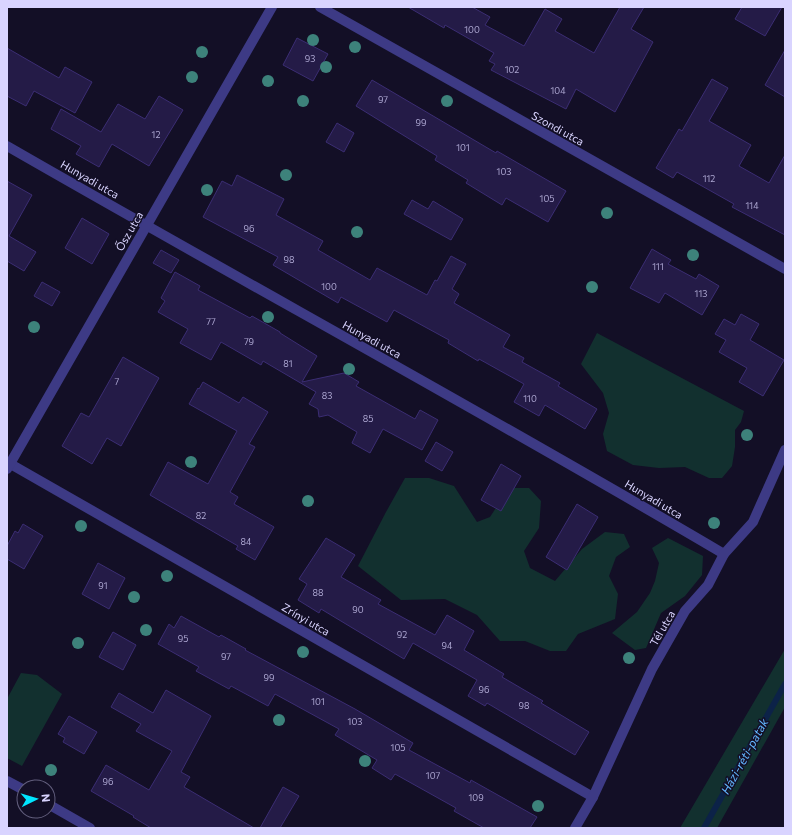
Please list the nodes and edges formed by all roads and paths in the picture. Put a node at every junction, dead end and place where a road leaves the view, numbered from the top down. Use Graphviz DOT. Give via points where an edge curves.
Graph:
graph roads {
  1 [pos="272,7"];
  2 [pos="320,7"];
  3 [pos="7,146"];
  4 [pos="146,226"];
  5 [pos="785,269"];
  6 [pos="785,450"];
  7 [pos="8,465"];
  8 [pos="724,554"];
  9 [pos="7,781"];
  10 [pos="16,786"];
  11 [pos="593,797"];
  12 [pos="56,809"];
  13 [pos="90,828"];
  14 [pos="575,828"];
  1 -- 4 [label="street, Ősz utca"];
  2 -- 5 [label="street, Szondi utca"];
  3 -- 4 [label="street, Hunyadi utca"];
  4 -- 7 [label="street, Ősz utca"];
  4 -- 8 [label="street, Hunyadi utca" via="598,480"];
  6 -- 8 [label="street, Tél utca" via="753,522"];
  7 -- 11 [label="street, Zrínyi utca"];
  8 -- 11 [label="street, Tél utca" via="708,585 685,611 652,669"];
  9 -- 10 [label="street"];
  11 -- 14 [label="street, Tél utca"];
  12 -- 13 [label="street"];
}
